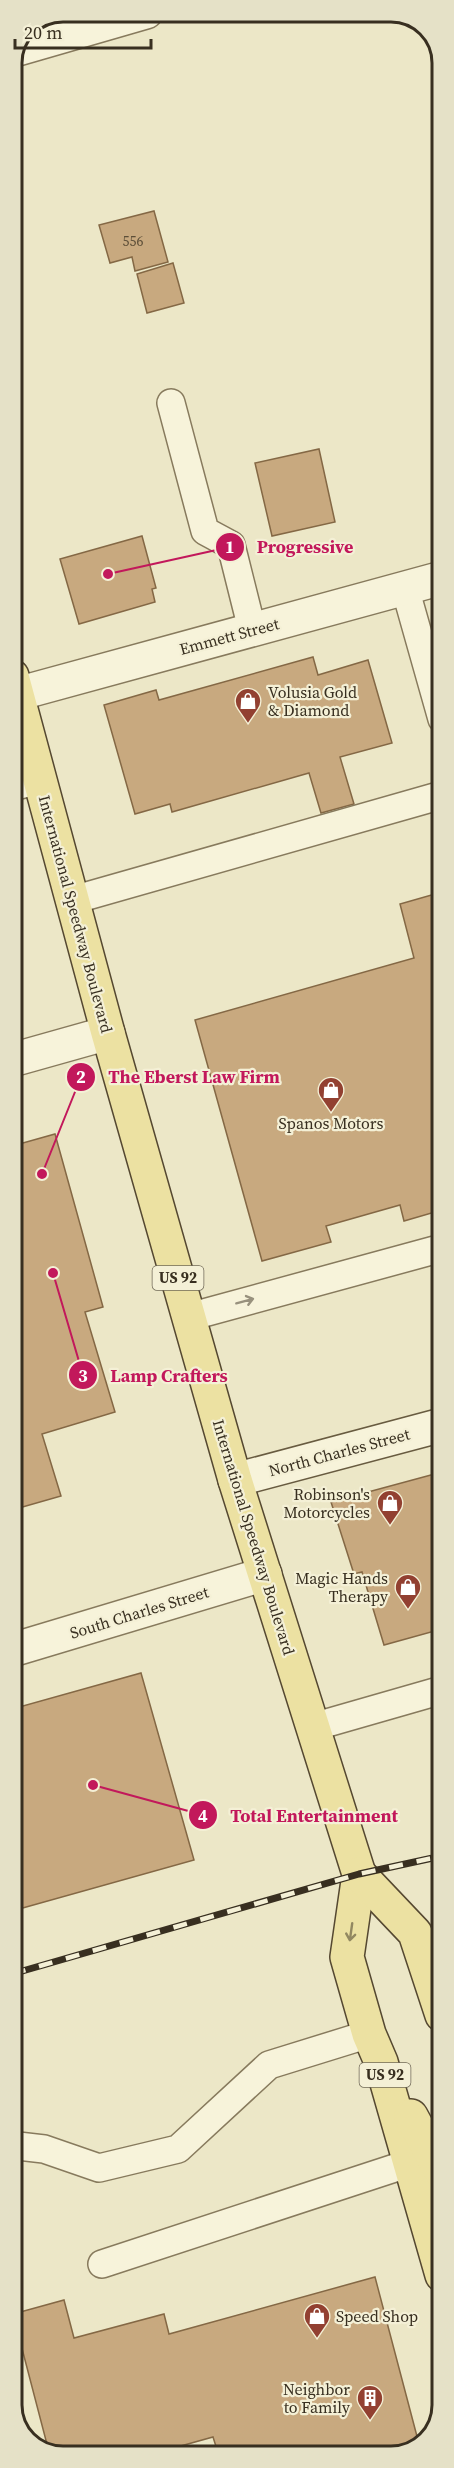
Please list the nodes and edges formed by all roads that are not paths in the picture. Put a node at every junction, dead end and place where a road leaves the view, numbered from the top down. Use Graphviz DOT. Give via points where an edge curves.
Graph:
graph roads {
  1 [pos="111,22"];
  2 [pos="27,47"];
  3 [pos="171,403"];
  4 [pos="431,581"];
  5 [pos="405,588"];
  6 [pos="252,629"];
  7 [pos="431,681"];
  8 [pos="22,683"];
  9 [pos="22,753"];
  10 [pos="26,783"];
  11 [pos="431,798"];
  12 [pos="73,900"];
  13 [pos="108,1033"];
  14 [pos="22,1057"];
  15 [pos="432,1251"];
  16 [pos="189,1317"];
  17 [pos="432,1428"];
  18 [pos="236,1480"];
  19 [pos="265,1574"];
  20 [pos="23,1647"];
  21 [pos="432,1692"];
  22 [pos="313,1727"];
  23 [pos="359,1874"];
  24 [pos="432,1984"];
  25 [pos="375,2048"];
  26 [pos="23,2147"];
  27 [pos="432,2154"];
  28 [pos="410,2163"];
  29 [pos="432,2240"];
  30 [pos="102,2264"];
  1 -- 2 [label="street"];
  3 -- 6 [label="lane" via="205,531 231,545"];
  4 -- 5 [label="street, Emmett Street"];
  5 -- 6 [label="street, Emmett Street"];
  5 -- 7 [label="lane"];
  6 -- 8 [label="street, Emmett Street"];
  9 -- 10 [label="main road, International Speedway Boulevard / US 92"];
  10 -- 12 [label="main road, International Speedway Boulevard / US 92"];
  11 -- 12 [label="lane"];
  12 -- 13 [label="main road, International Speedway Boulevard / US 92"];
  13 -- 14 [label="street"];
  13 -- 16 [label="main road, International Speedway Boulevard / US 92"];
  16 -- 15 [label="lane, one-way"];
  16 -- 18 [label="main road, International Speedway Boulevard / US 92"];
  17 -- 18 [label="street, North Charles Street"];
  18 -- 19 [label="main road, International Speedway Boulevard / US 92"];
  19 -- 20 [label="street, South Charles Street"];
  19 -- 22 [label="main road, International Speedway Boulevard / US 92"];
  21 -- 22 [label="lane"];
  22 -- 23 [label="main road, International Speedway Boulevard / US 92"];
  23 -- 24 [label="main road, International Speedway Boulevard / US 92" via="415,1933"];
  23 -- 25 [label="main road, International Speedway Boulevard / US 92, one-way" via="347,1956"];
  25 -- 26 [label="lane" via="269,2065 178,2149 99,2168 44,2149"];
  25 -- 27 [label="main road"];
  25 -- 28 [label="main road, International Speedway Boulevard / US 92"];
  28 -- 29 [label="main road, International Speedway Boulevard / US 92"];
  28 -- 30 [label="lane"];
}
